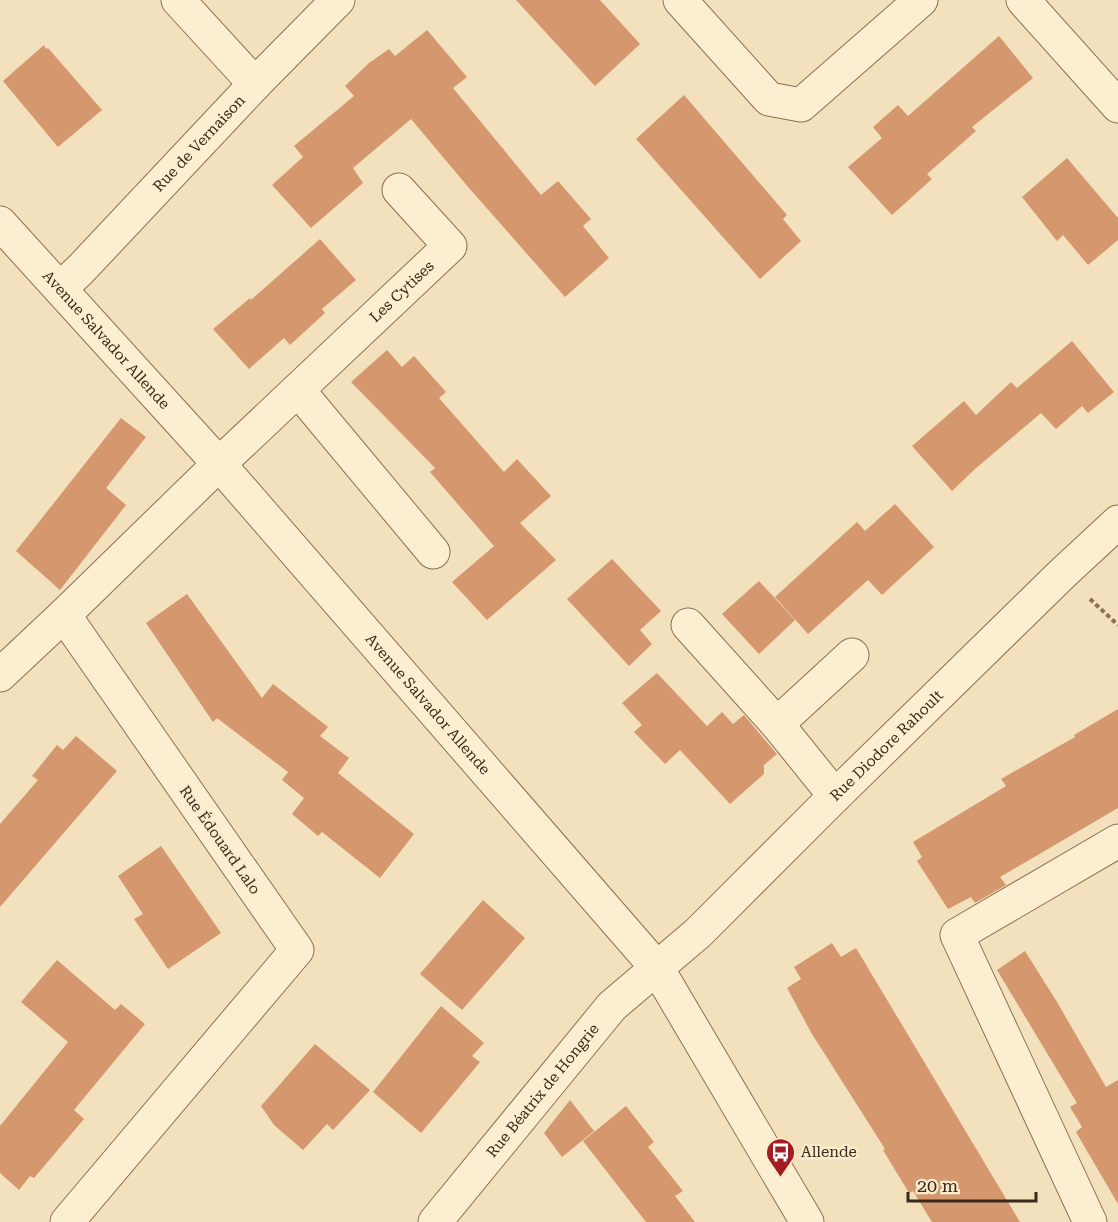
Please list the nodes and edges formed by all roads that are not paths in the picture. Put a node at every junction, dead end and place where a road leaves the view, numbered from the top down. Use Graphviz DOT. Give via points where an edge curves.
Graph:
graph roads {
  1 [pos="178,0"];
  2 [pos="338,0"];
  3 [pos="680,0"];
  4 [pos="921,0"];
  5 [pos="1023,0"];
  6 [pos="255,84"];
  7 [pos="1118,106"];
  8 [pos="399,190"];
  9 [pos="0,223"];
  10 [pos="61,288"];
  11 [pos="297,390"];
  12 [pos="219,464"];
  13 [pos="1118,522"];
  14 [pos="434,552"];
  15 [pos="64,615"];
  16 [pos="688,625"];
  17 [pos="852,656"];
  18 [pos="0,675"];
  19 [pos="777,724"];
  20 [pos="836,796"];
  21 [pos="1118,841"];
  22 [pos="657,968"];
  23 [pos="67,1222"];
  24 [pos="435,1222"];
  25 [pos="807,1222"];
  26 [pos="1090,1222"];
  1 -- 6 [label="street"];
  2 -- 6 [label="street, Rue de Vernaison"];
  3 -- 4 [label="street" via="769,99 801,105"];
  5 -- 7 [label="street"];
  6 -- 10 [label="street, Rue de Vernaison"];
  8 -- 11 [label="street, Les Cytises" via="450,246"];
  9 -- 10 [label="street, Avenue Salvador Allende"];
  10 -- 12 [label="street, Avenue Salvador Allende"];
  11 -- 12 [label="street, Les Cytises"];
  11 -- 14 [label="street"];
  12 -- 15 [label="street"];
  12 -- 22 [label="street, Avenue Salvador Allende"];
  13 -- 20 [label="street, Rue Diodore Rahoult"];
  15 -- 18 [label="street"];
  15 -- 23 [label="street, Rue Édouard Lalo" via="297,951"];
  16 -- 19 [label="street"];
  17 -- 19 [label="street"];
  19 -- 20 [label="street"];
  20 -- 22 [label="street, Rue Diodore Rahoult" via="698,933"];
  21 -- 26 [label="street" via="957,935"];
  22 -- 24 [label="street, Rue Béatrix de Hongrie" via="612,1006"];
  22 -- 25 [label="street, Avenue Salvador Allende"];
}
